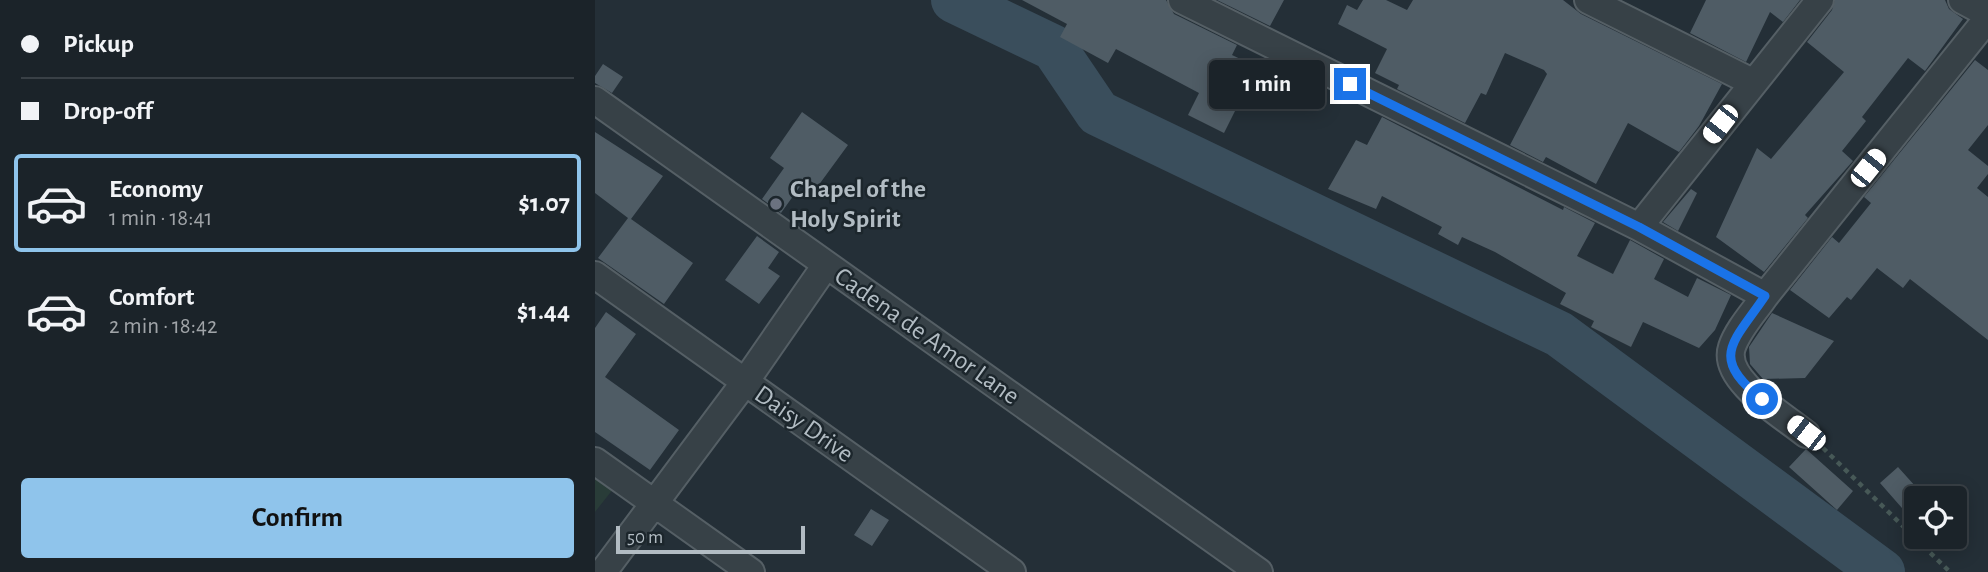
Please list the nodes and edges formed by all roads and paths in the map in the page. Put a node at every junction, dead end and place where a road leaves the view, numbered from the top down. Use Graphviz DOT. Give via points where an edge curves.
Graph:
graph roads {
  1 [pos="1182,0"];
  2 [pos="1588,0"];
  3 [pos="1820,0"];
  4 [pos="1962,0"];
  5 [pos="1988,16"];
  6 [pos="1752,82"];
  7 [pos="595,100"];
  8 [pos="1639,227"];
  9 [pos="826,265"];
  10 [pos="595,275"];
  11 [pos="1765,296"];
  12 [pos="745,382"];
  13 [pos="1806,433"];
  14 [pos="595,461"];
  15 [pos="653,504"];
  16 [pos="603,572"];
  17 [pos="751,572"];
  18 [pos="1012,572"];
  19 [pos="1259,572"];
  20 [pos="1950,572"];
  1 -- 8 [label="street"];
  2 -- 6 [label="street"];
  3 -- 6 [label="street"];
  4 -- 5 [label="street"];
  5 -- 11 [label="street"];
  6 -- 8 [label="street"];
  7 -- 9 [label="street, Cadena de Amor Lane"];
  8 -- 11 [label="street"];
  9 -- 12 [label="street"];
  9 -- 19 [label="street, Cadena de Amor Lane"];
  10 -- 12 [label="street, Daisy Drive"];
  11 -- 13 [label="street" via="1733,344 1734,372 1740,382"];
  12 -- 15 [label="street"];
  12 -- 18 [label="street, Daisy Drive"];
  13 -- 20 [label="path"];
  14 -- 15 [label="street"];
  15 -- 16 [label="street"];
  15 -- 17 [label="street"];
}
